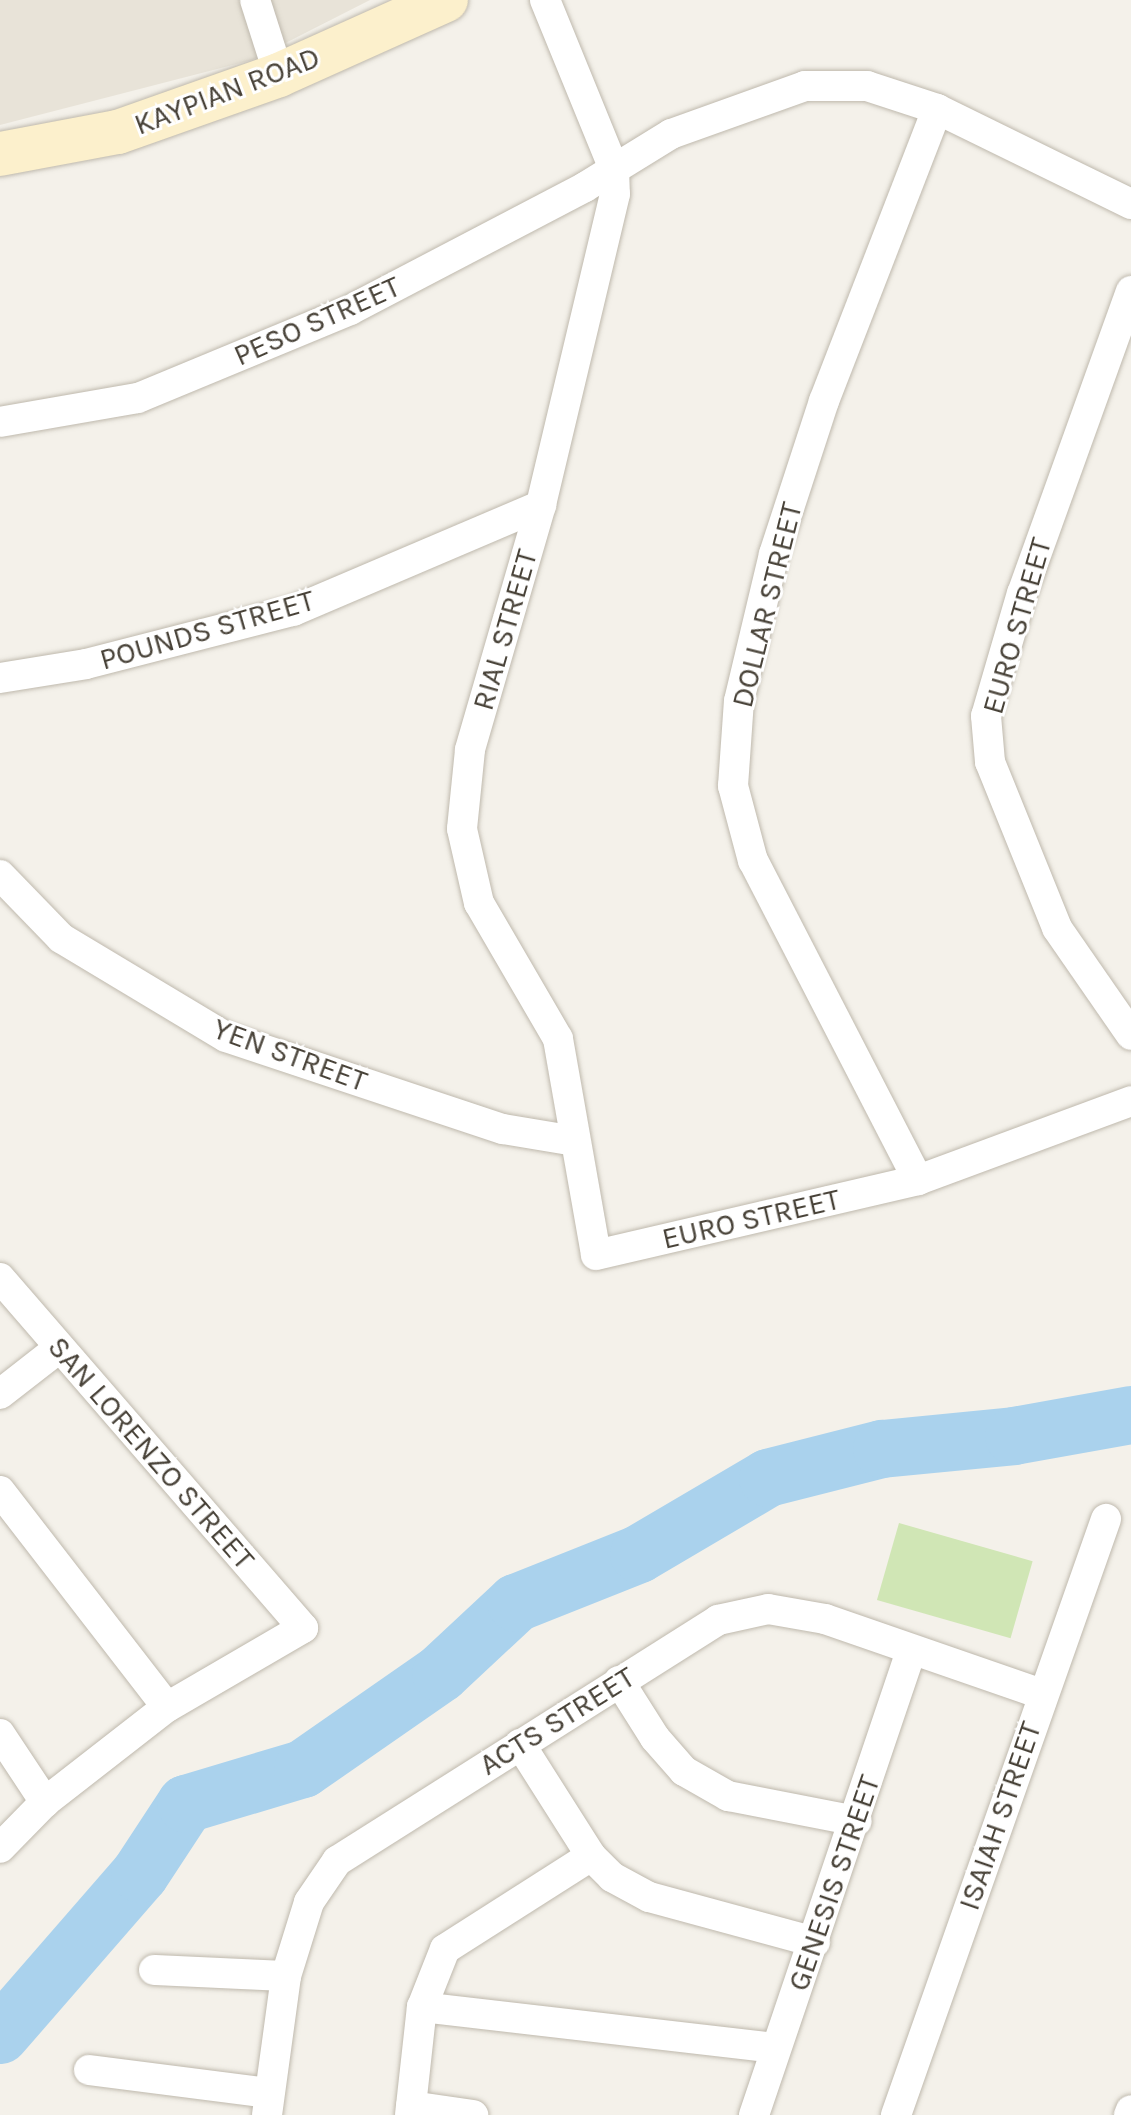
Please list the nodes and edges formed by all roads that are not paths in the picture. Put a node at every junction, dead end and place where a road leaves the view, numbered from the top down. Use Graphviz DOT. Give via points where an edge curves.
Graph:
graph roads {
  1 [pos="255,0"];
  2 [pos="446,0"];
  3 [pos="545,0"];
  4 [pos="279,75"];
  5 [pos="937,109"];
  6 [pos="0,154"];
  7 [pos="614,169"];
  8 [pos="1131,204"];
  9 [pos="1131,291"];
  10 [pos="0,422"];
  11 [pos="541,505"];
  12 [pos="0,678"];
  13 [pos="0,875"];
  14 [pos="1131,1035"];
  15 [pos="1131,1101"];
  16 [pos="575,1141"];
  17 [pos="918,1180"];
  18 [pos="596,1255"];
  19 [pos="0,1278"];
  20 [pos="59,1348"];
  21 [pos="0,1394"];
  22 [pos="0,1491"];
  23 [pos="1106,1519"];
  24 [pos="911,1650"];
  25 [pos="619,1681"];
  26 [pos="1042,1694"];
  27 [pos="167,1707"];
  28 [pos="0,1734"];
  29 [pos="520,1744"];
  30 [pos="45,1802"];
  31 [pos="857,1821"];
  32 [pos="0,1848"];
  33 [pos="591,1856"];
  34 [pos="815,1942"];
  35 [pos="154,1970"];
  36 [pos="286,1976"];
  37 [pos="422,2007"];
  38 [pos="775,2048"];
  39 [pos="89,2070"];
  40 [pos="268,2104"];
  41 [pos="410,2111"];
  42 [pos="473,2115"];
  43 [pos="754,2115"];
  44 [pos="896,2115"];
  1 -- 4 [label="street"];
  2 -- 4 [label="main road, KAYPIAN ROAD"];
  3 -- 7 [label="street, RIAL STREET"];
  4 -- 6 [label="main road, KAYPIAN ROAD" via="118,132"];
  5 -- 7 [label="street" via="867,86 805,86 671,134"];
  5 -- 8 [label="street"];
  5 -- 17 [label="street, DOLLAR STREET" via="824,401 774,554 739,701 733,786 753,861"];
  7 -- 10 [label="street, PESO STREET" via="350,310 152,392"];
  7 -- 11 [label="street, RIAL STREET" via="615,194"];
  9 -- 14 [label="street, EURO STREET" via="1022,593 986,716 990,762 1057,928"];
  11 -- 12 [label="street, POUNDS STREET" via="293,611 86,664"];
  11 -- 16 [label="street, RIAL STREET" via="470,750 462,829 479,903 558,1039"];
  13 -- 16 [label="street, YEN STREET" via="61,938 226,1037 503,1129"];
  15 -- 17 [label="street, EURO STREET"];
  16 -- 18 [label="street, RIAL STREET"];
  17 -- 18 [label="street, EURO STREET"];
  19 -- 20 [label="street, SAN LORENZO STREET"];
  20 -- 21 [label="street"];
  20 -- 27 [label="street, SAN LORENZO STREET" via="303,1628"];
  22 -- 27 [label="street"];
  23 -- 26 [label="street, ISAIAH STREET"];
  24 -- 25 [label="street, ACTS STREET" via="825,1619 768,1609 718,1620"];
  24 -- 26 [label="street, ACTS STREET"];
  24 -- 31 [label="street, GENESIS STREET"];
  25 -- 29 [label="street, ACTS STREET"];
  25 -- 31 [label="street" via="655,1738 684,1771 728,1796"];
  26 -- 44 [label="street, ISAIAH STREET"];
  27 -- 30 [label="street"];
  28 -- 30 [label="street"];
  29 -- 33 [label="street"];
  29 -- 36 [label="street, ACTS STREET" via="337,1861 309,1902"];
  30 -- 32 [label="street"];
  31 -- 34 [label="street, GENESIS STREET"];
  33 -- 34 [label="street" via="612,1877 649,1897"];
  33 -- 37 [label="street" via="445,1949"];
  34 -- 38 [label="street, GENESIS STREET"];
  35 -- 36 [label="street"];
  36 -- 40 [label="street, ACTS STREET"];
  37 -- 38 [label="street"];
  37 -- 41 [label="street"];
  38 -- 43 [label="street, GENESIS STREET"];
  39 -- 40 [label="street"];
  41 -- 42 [label="street"];
}
